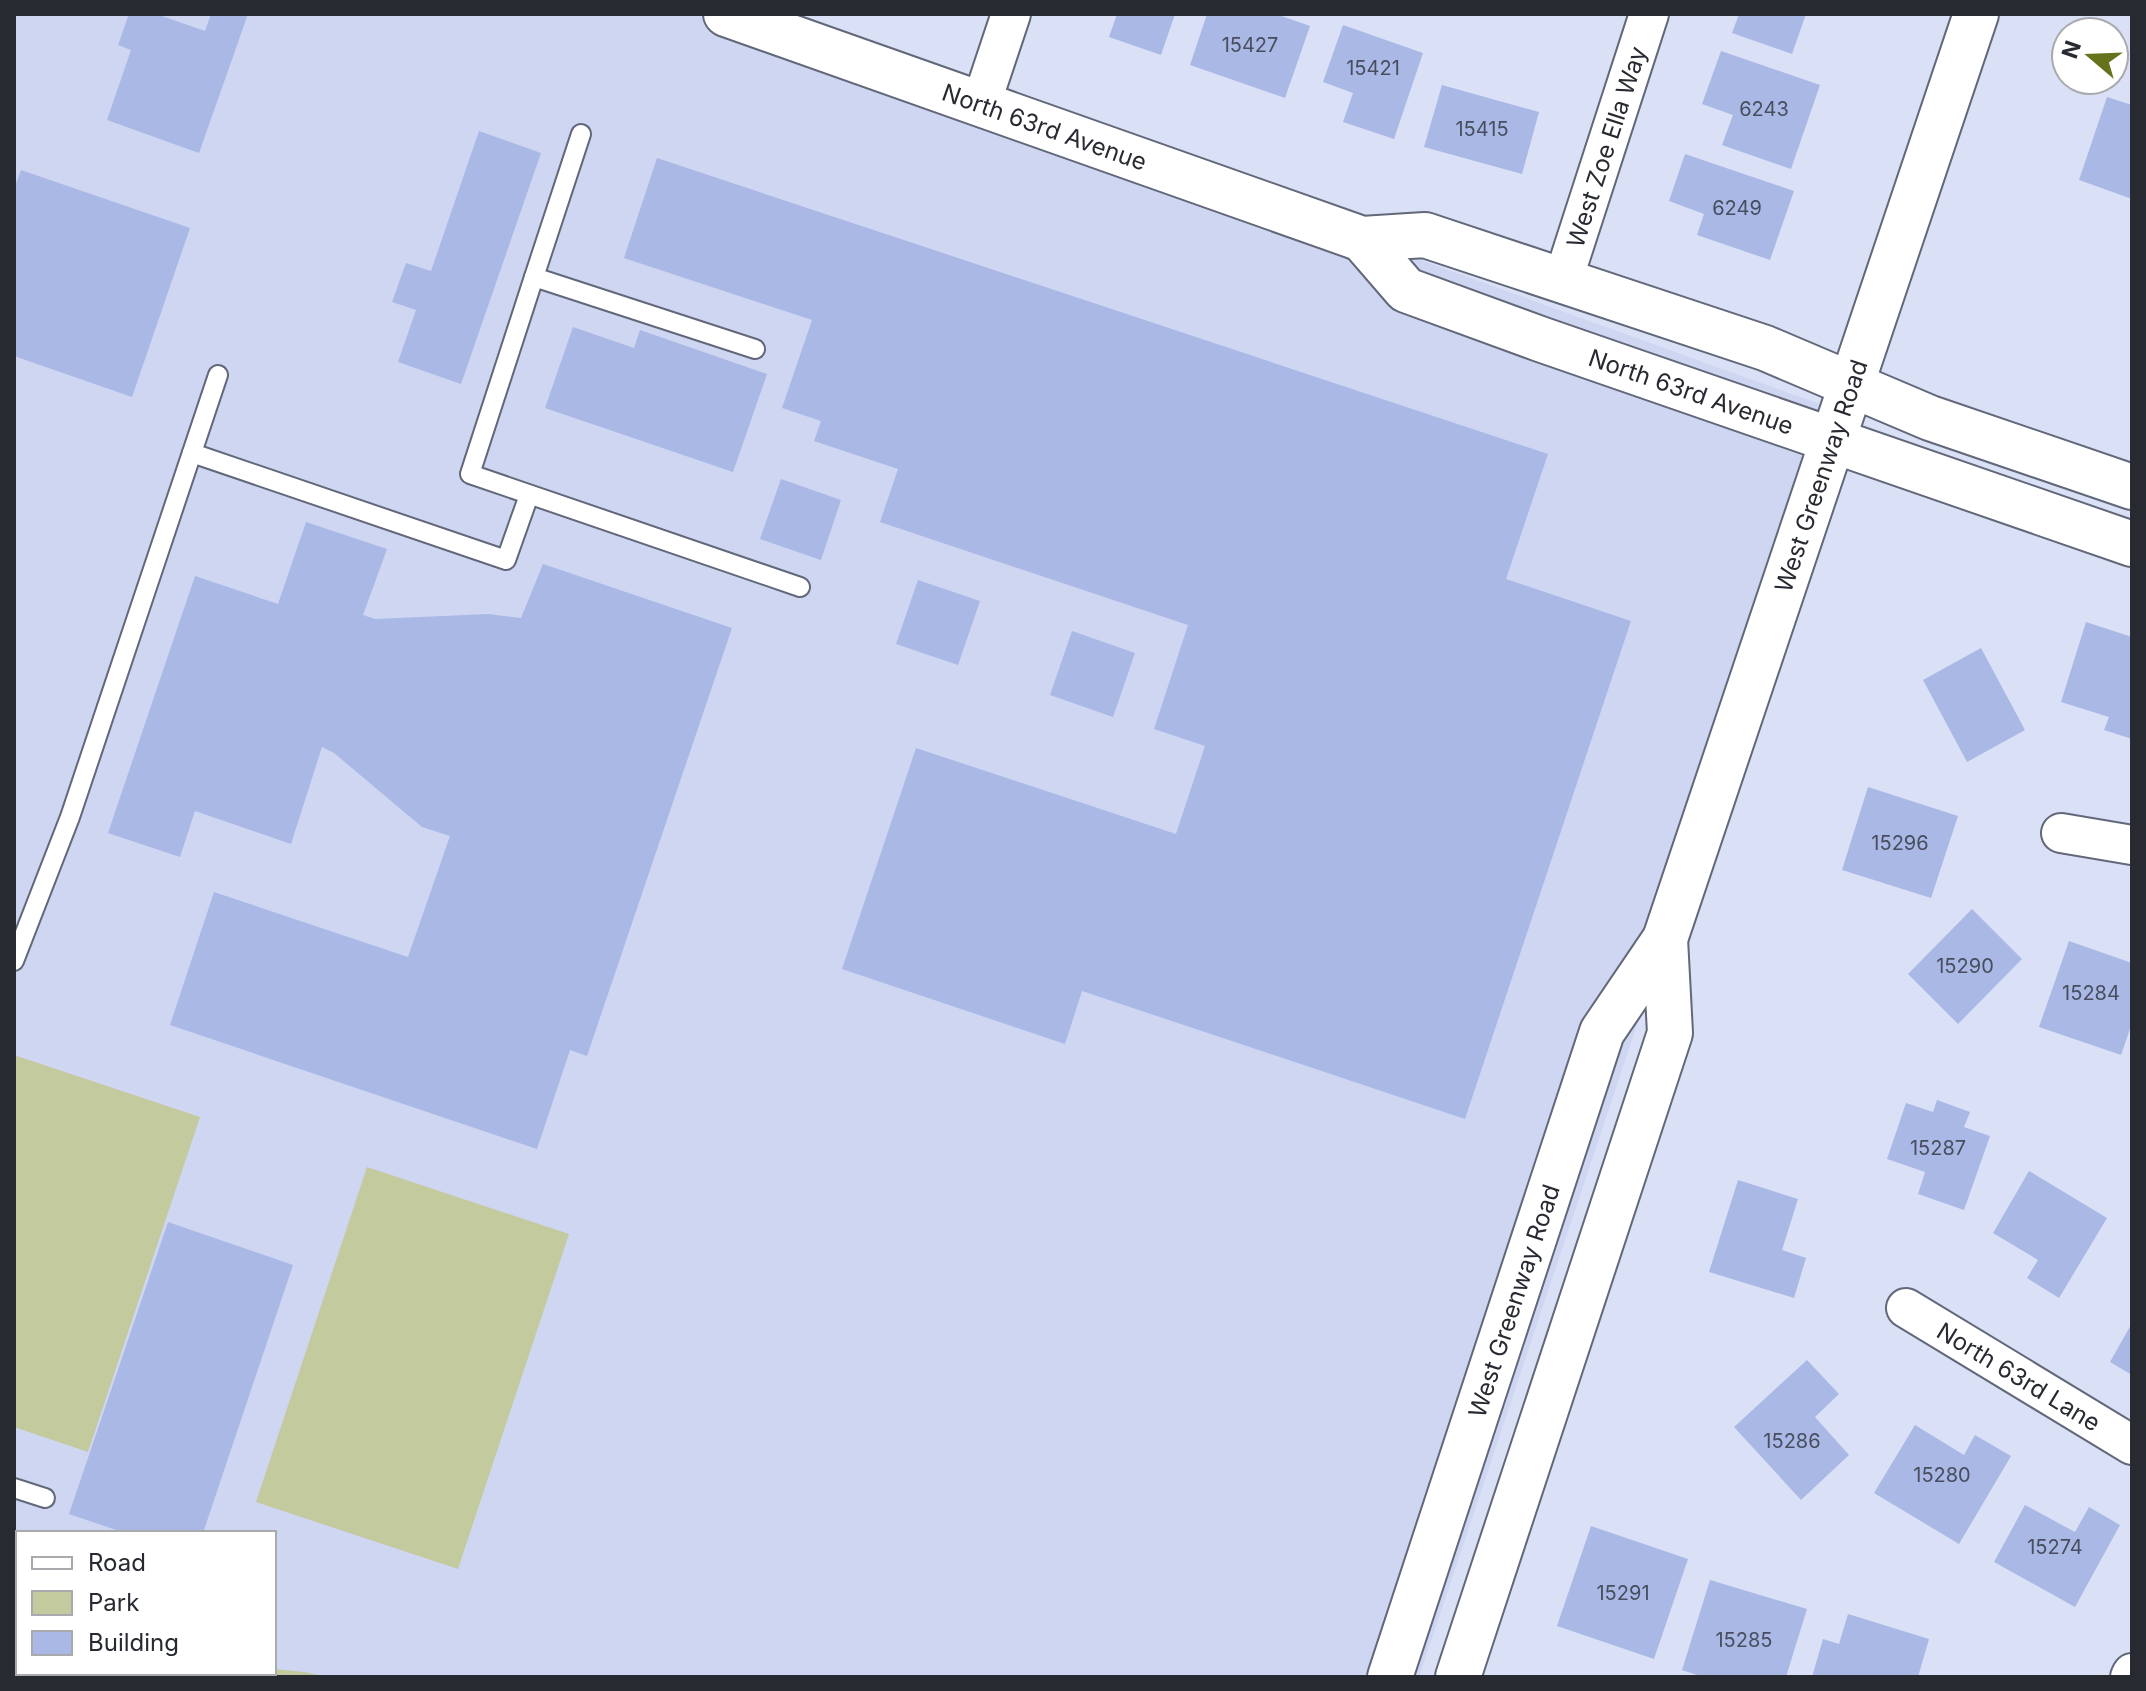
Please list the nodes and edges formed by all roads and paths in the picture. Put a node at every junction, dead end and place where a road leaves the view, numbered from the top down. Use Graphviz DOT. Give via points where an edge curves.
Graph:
graph roads {
  1 [pos="726,14"];
  2 [pos="1011,14"];
  3 [pos="1649,14"];
  4 [pos="1976,14"];
  5 [pos="981,104"];
  6 [pos="581,134"];
  7 [pos="1362,239"];
  8 [pos="534,277"];
  9 [pos="1563,280"];
  10 [pos="755,349"];
  11 [pos="218,375"];
  12 [pos="1852,385"];
  13 [pos="1833,440"];
  14 [pos="192,453"];
  15 [pos="2132,487"];
  16 [pos="529,495"];
  17 [pos="2132,544"];
  18 [pos="800,587"];
  19 [pos="2061,833"];
  20 [pos="2132,845"];
  21 [pos="1665,939"];
  22 [pos="14,961"];
  23 [pos="1906,1308"];
  24 [pos="2132,1445"];
  25 [pos="14,1488"];
  26 [pos="45,1498"];
  27 [pos="1390,1677"];
  28 [pos="1458,1677"];
  1 -- 5 [label="main road, North 63rd Avenue"];
  2 -- 5 [label="street"];
  3 -- 9 [label="street, West Zoe Ella Way"];
  4 -- 12 [label="main road, West Greenway Road"];
  5 -- 7 [label="main road, North 63rd Avenue"];
  6 -- 8 [label="lane"];
  7 -- 9 [label="main road, North 63rd Avenue" via="1425,235"];
  7 -- 13 [label="main road, North 63rd Avenue" via="1406,290"];
  8 -- 10 [label="lane"];
  8 -- 16 [label="lane" via="470,474"];
  9 -- 12 [label="main road, North 63rd Avenue" via="1765,348"];
  11 -- 14 [label="lane"];
  12 -- 13 [label="main road, West Greenway Road"];
  12 -- 15 [label="main road, North 63rd Avenue" via="1930,418"];
  13 -- 17 [label="main road, North 63rd Avenue"];
  13 -- 21 [label="main road, West Greenway Road"];
  14 -- 16 [label="lane" via="506,560"];
  14 -- 22 [label="lane" via="70,817"];
  16 -- 18 [label="lane"];
  19 -- 20 [label="street"];
  21 -- 27 [label="main road, West Greenway Road" via="1602,1032"];
  21 -- 28 [label="main road, West Greenway Road" via="1670,1033"];
  23 -- 24 [label="street, North 63rd Lane"];
  25 -- 26 [label="lane"];
}
